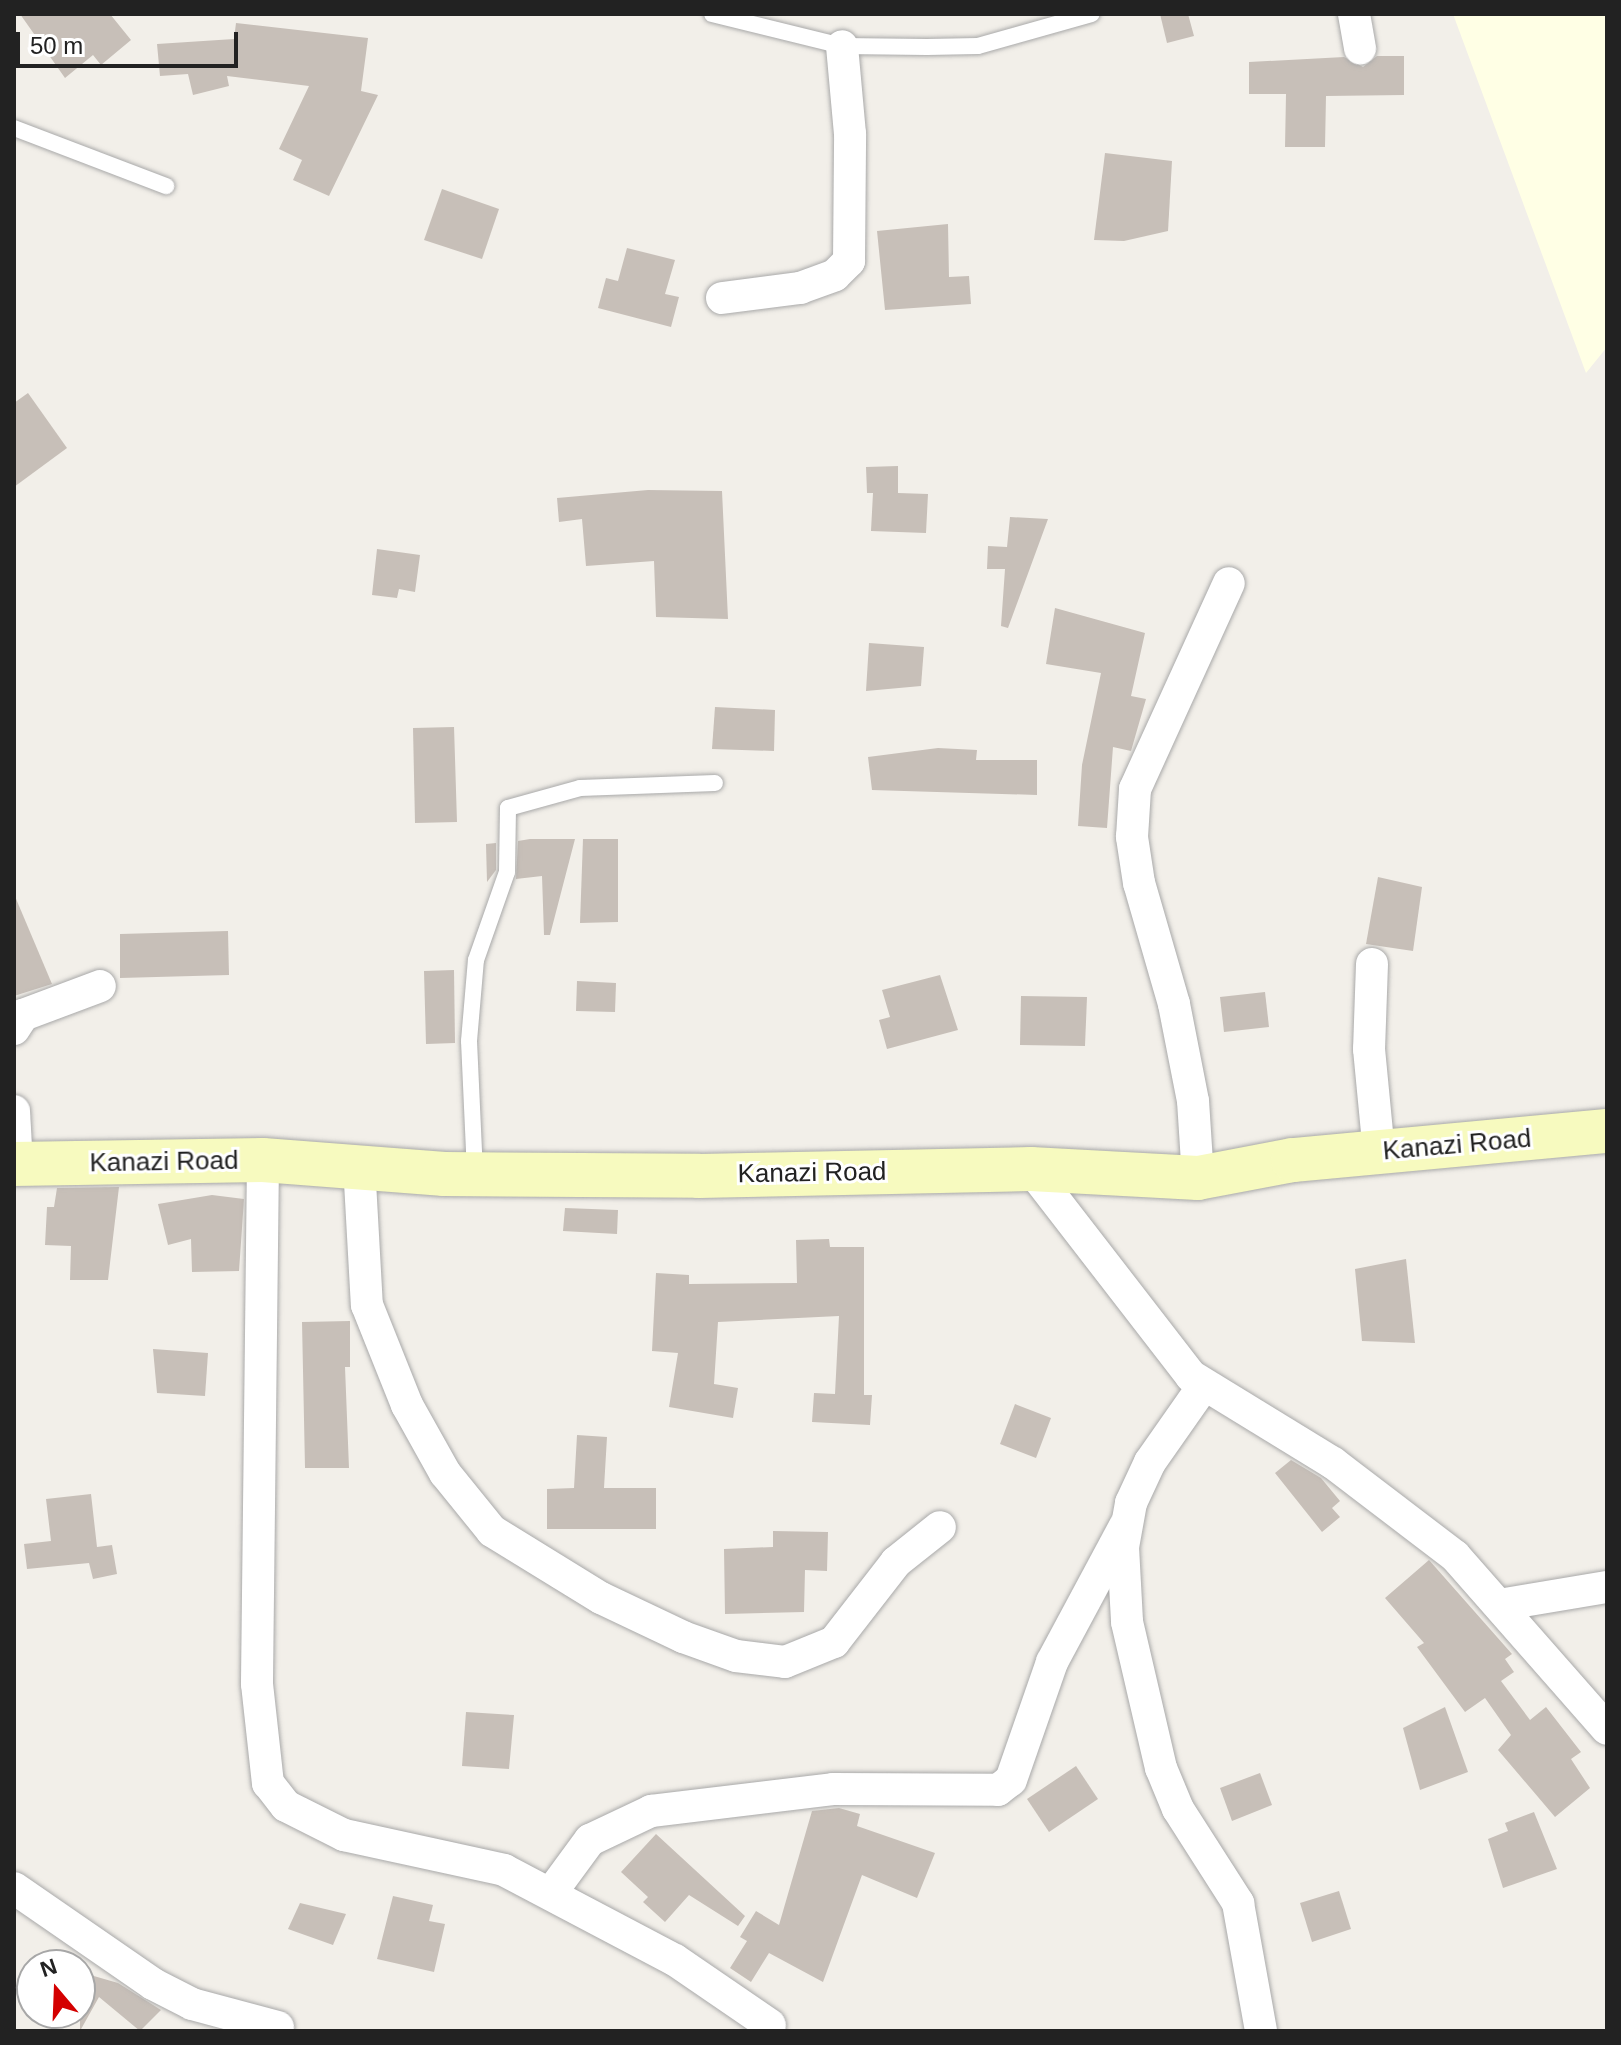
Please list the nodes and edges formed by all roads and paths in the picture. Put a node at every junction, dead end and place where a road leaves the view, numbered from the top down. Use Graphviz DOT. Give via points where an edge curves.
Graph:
graph roads {
  1 [pos="712,14"];
  2 [pos="1092,14"];
  3 [pos="1354,14"];
  4 [pos="842,46"];
  5 [pos="1360,48"];
  6 [pos="14,128"];
  7 [pos="166,186"];
  8 [pos="722,298"];
  9 [pos="1229,583"];
  10 [pos="715,783"];
  11 [pos="1372,964"];
  12 [pos="100,986"];
  13 [pos="14,1029"];
  14 [pos="14,1111"];
  15 [pos="1607,1131"];
  16 [pos="1379,1152"];
  17 [pos="263,1160"];
  18 [pos="16,1164"];
  19 [pos="359,1164"];
  20 [pos="1031,1169"];
  21 [pos="475,1174"];
  22 [pos="1198,1178"];
  23 [pos="1204,1385"];
  24 [pos="1125,1526"];
  25 [pos="940,1527"];
  26 [pos="1607,1587"];
  27 [pos="1499,1605"];
  28 [pos="1607,1729"];
  29 [pos="14,1888"];
  30 [pos="551,1893"];
  31 [pos="770,2025"];
  32 [pos="278,2027"];
  33 [pos="1261,2031"];
  1 -- 4 [label="lane"];
  2 -- 4 [label="lane" via="978,46"];
  3 -- 5 [label="street"];
  4 -- 8 [label="street" via="850,134 849,261 835,275 800,288"];
  6 -- 7 [label="lane"];
  9 -- 22 [label="street" via="1135,789 1132,837 1191,1089"];
  10 -- 21 [label="lane" via="580,788 508,808 507,872 476,960 469,1041"];
  11 -- 16 [label="street" via="1369,1033"];
  12 -- 13 [label="street" via="23,1015"];
  14 -- 18 [label="street"];
  15 -- 16 [label="main road, Kanazi Road"];
  16 -- 22 [label="main road, Kanazi Road"];
  17 -- 18 [label="main road, Kanazi Road"];
  17 -- 19 [label="main road, Kanazi Road"];
  17 -- 30 [label="street" via="257,1684 268,1783 286,1806 344,1835 504,1870"];
  19 -- 21 [label="main road, Kanazi Road"];
  19 -- 25 [label="street" via="367,1305 407,1405 445,1473 492,1531 601,1598 683,1637 736,1656 785,1662 834,1642 896,1562"];
  20 -- 21 [label="main road, Kanazi Road"];
  20 -- 22 [label="main road, Kanazi Road"];
  20 -- 23 [label="street" via="1094,1256"];
  23 -- 24 [label="street" via="1150,1462"];
  23 -- 27 [label="street" via="1333,1463 1410,1520"];
  24 -- 30 [label="street" via="1052,1662 1011,1780 998,1790 833,1789 651,1811 590,1840"];
  24 -- 33 [label="street" via="1127,1622 1150,1735 1178,1809 1207,1845 1238,1903"];
  26 -- 27 [label="street"];
  27 -- 28 [label="street"];
  29 -- 32 [label="street" via="153,1984 192,2004"];
  30 -- 31 [label="street" via="675,1960"];
}
